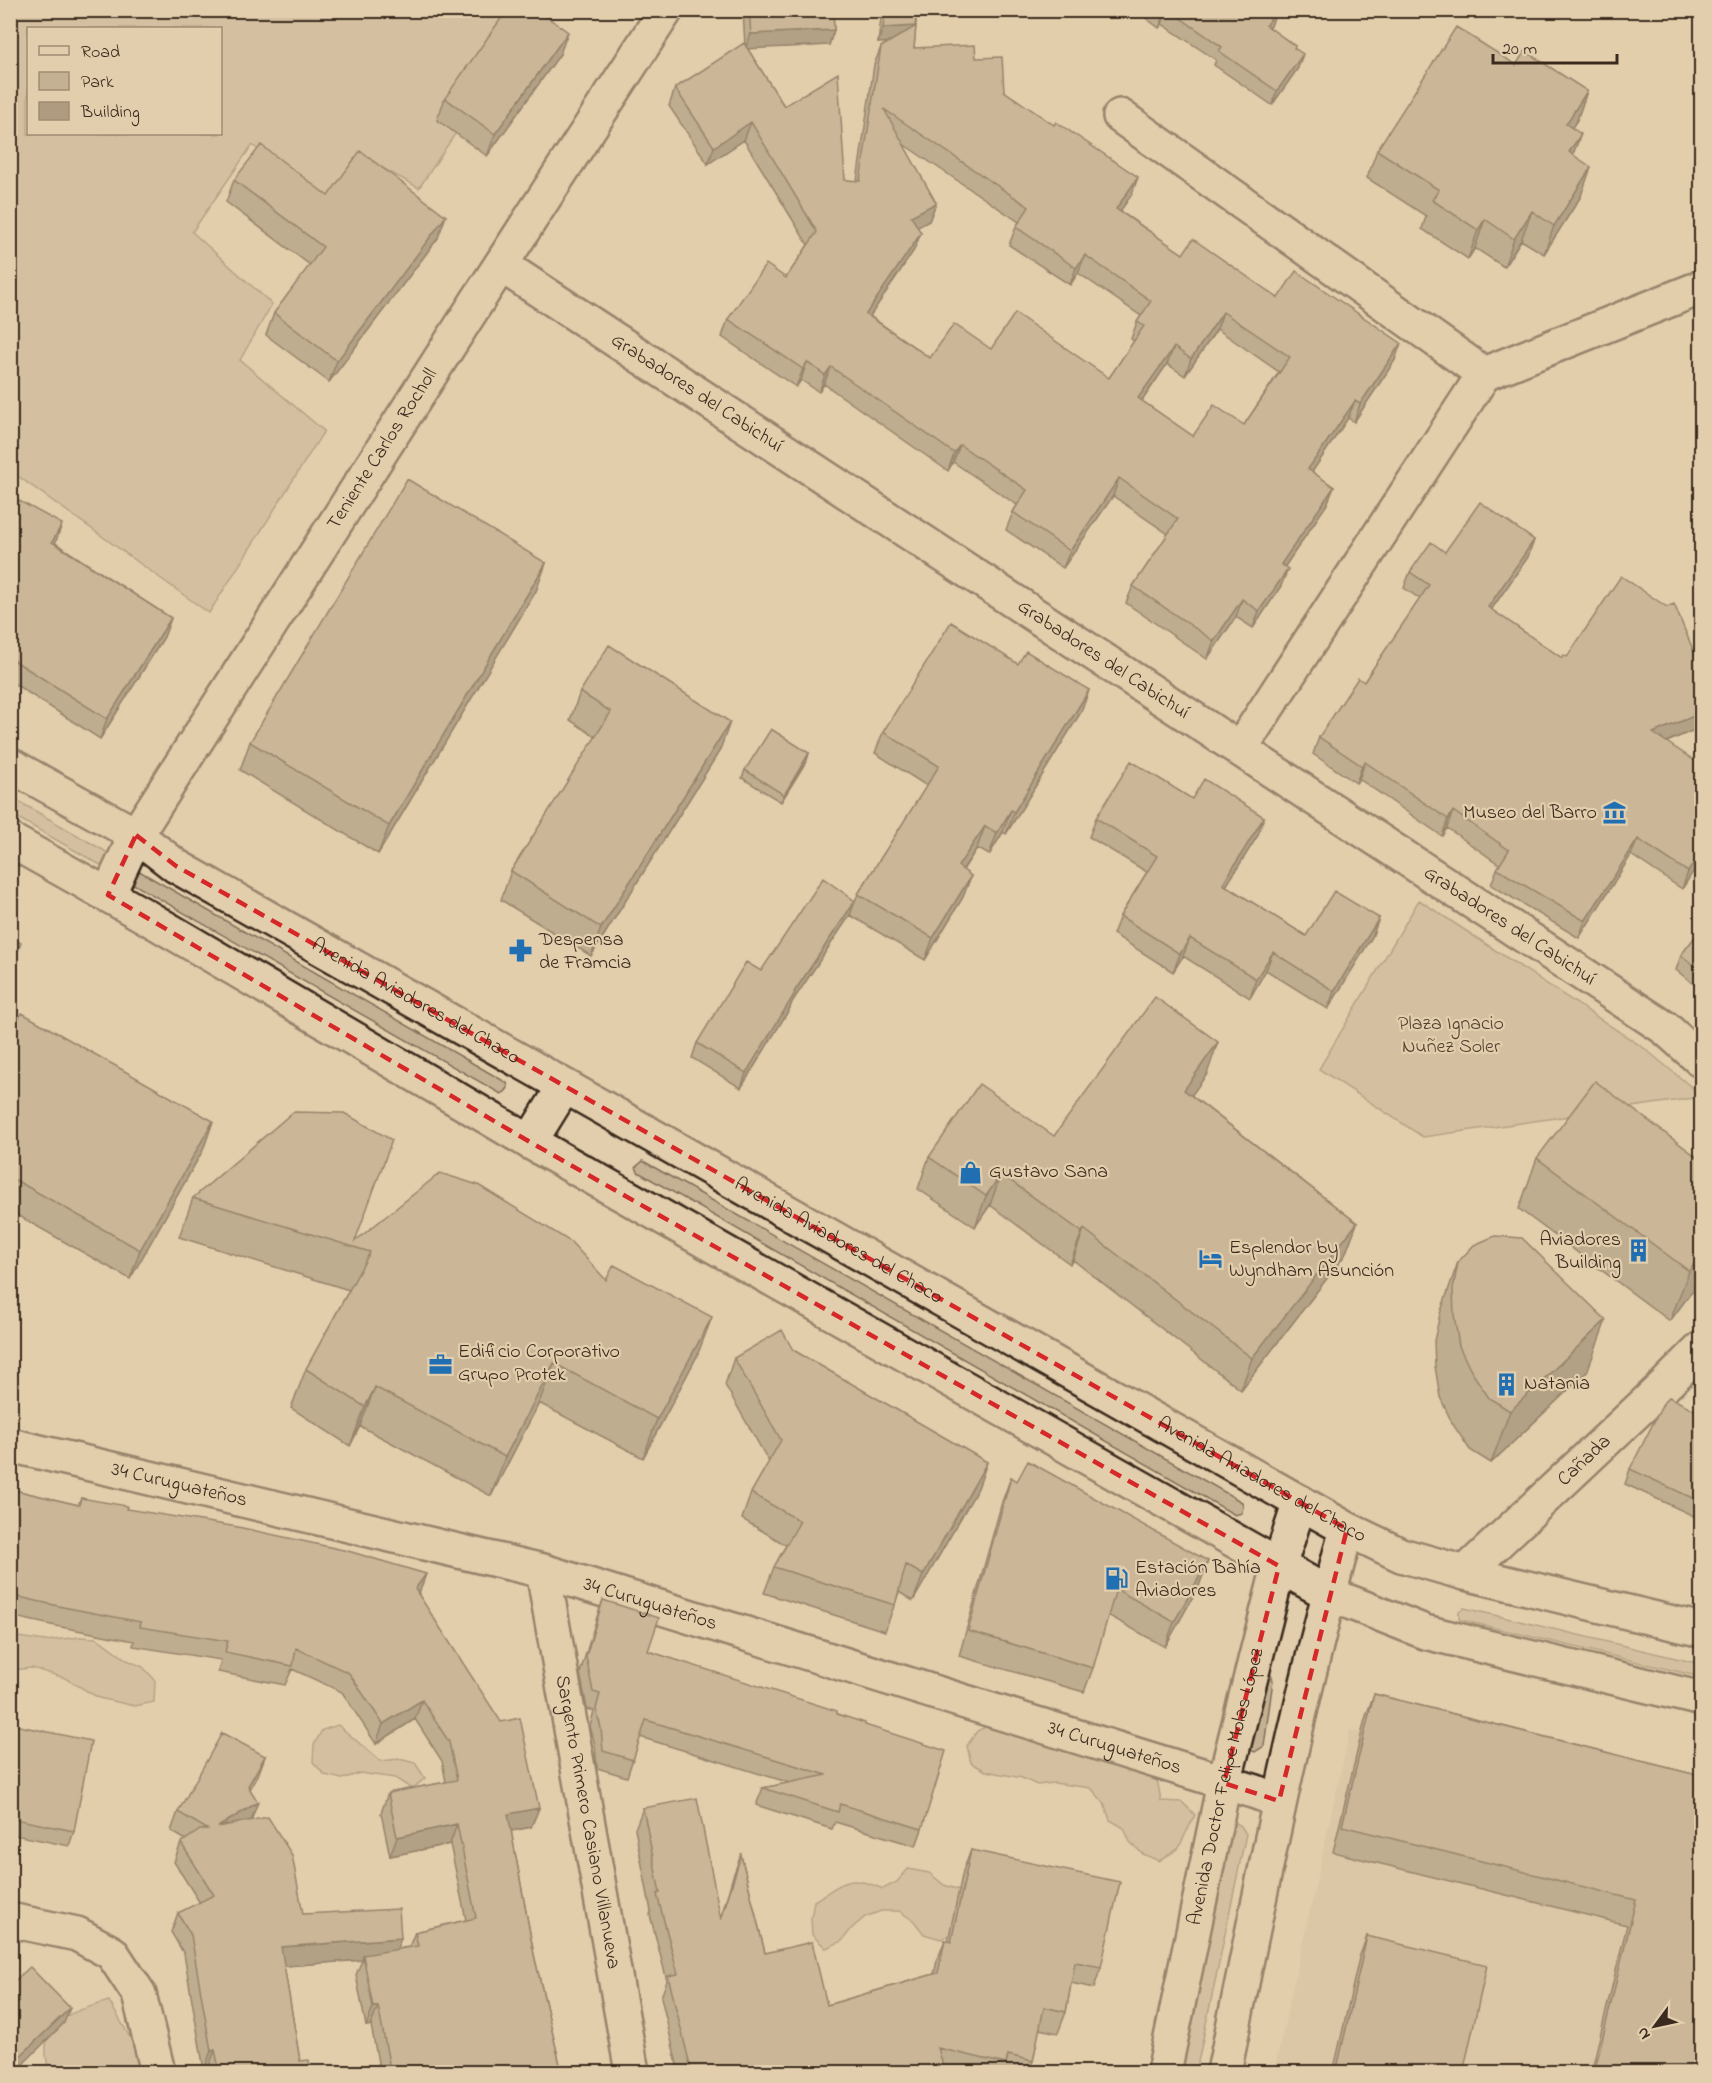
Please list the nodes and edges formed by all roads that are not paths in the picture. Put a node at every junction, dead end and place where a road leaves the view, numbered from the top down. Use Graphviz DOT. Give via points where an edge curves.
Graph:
graph roads {
  1 [pos="666,10"];
  2 [pos="1120,116"];
  3 [pos="501,265"];
  4 [pos="1701,287"];
  5 [pos="1484,374"];
  6 [pos="1240,749"];
  7 [pos="10,765"];
  8 [pos="136,835"];
  9 [pos="10,840"];
  10 [pos="108,895"];
  11 [pos="1701,1061"];
  12 [pos="564,1087"];
  13 [pos="530,1142"];
  14 [pos="1701,1348"];
  15 [pos="10,1445"];
  16 [pos="1300,1502"];
  17 [pos="1347,1529"];
  18 [pos="1280,1566"];
  19 [pos="543,1571"];
  20 [pos="1465,1573"];
  21 [pos="1329,1594"];
  22 [pos="1701,1630"];
  23 [pos="1701,1698"];
  24 [pos="1224,1784"];
  25 [pos="1279,1801"];
  26 [pos="10,1920"];
  27 [pos="158,2073"];
  28 [pos="632,2073"];
  29 [pos="1164,2073"];
  30 [pos="1224,2073"];
  1 -- 3 [label="main road, Teniente Carlos Rocholl"];
  2 -- 5 [label="main road"];
  3 -- 6 [label="main road, Grabadores del Cabichuí"];
  3 -- 8 [label="main road, Teniente Carlos Rocholl"];
  4 -- 5 [label="main road"];
  5 -- 6 [label="main road"];
  6 -- 11 [label="main road, Grabadores del Cabichuí" via="1665,1028"];
  7 -- 8 [label="main road, Avenida Aviadores del Chaco"];
  8 -- 10 [label="main road, Teniente Carlos Rocholl"];
  8 -- 12 [label="main road, Avenida Aviadores del Chaco" via="176,866"];
  9 -- 10 [label="main road"];
  10 -- 13 [label="main road"];
  12 -- 13 [label="main road"];
  12 -- 16 [label="main road, Avenida Aviadores del Chaco"];
  13 -- 18 [label="main road"];
  14 -- 20 [label="main road, Cañada"];
  15 -- 19 [label="main road, 34 Curuguateños"];
  16 -- 17 [label="main road, Avenida Aviadores del Chaco"];
  16 -- 18 [label="main road, Avenida Doctor Felipe Molas López"];
  17 -- 20 [label="main road, Avenida Aviadores del Chaco" via="1401,1555"];
  17 -- 21 [label="main road"];
  18 -- 21 [label="main road"];
  18 -- 24 [label="main road, Avenida Doctor Felipe Molas López"];
  19 -- 24 [label="main road, 34 Curuguateños"];
  19 -- 28 [label="main road, Sargento Primero Casiano Villanueva"];
  20 -- 22 [label="main road, Avenida Aviadores del Chaco"];
  21 -- 23 [label="main road" via="1425,1632"];
  21 -- 25 [label="main road"];
  24 -- 25 [label="main road, 34 Curuguateños"];
  24 -- 29 [label="main road, Avenida Doctor Felipe Molas López"];
  25 -- 30 [label="main road"];
  26 -- 27 [label="main road" via="76,1934 112,1953 140,1994"];
}
